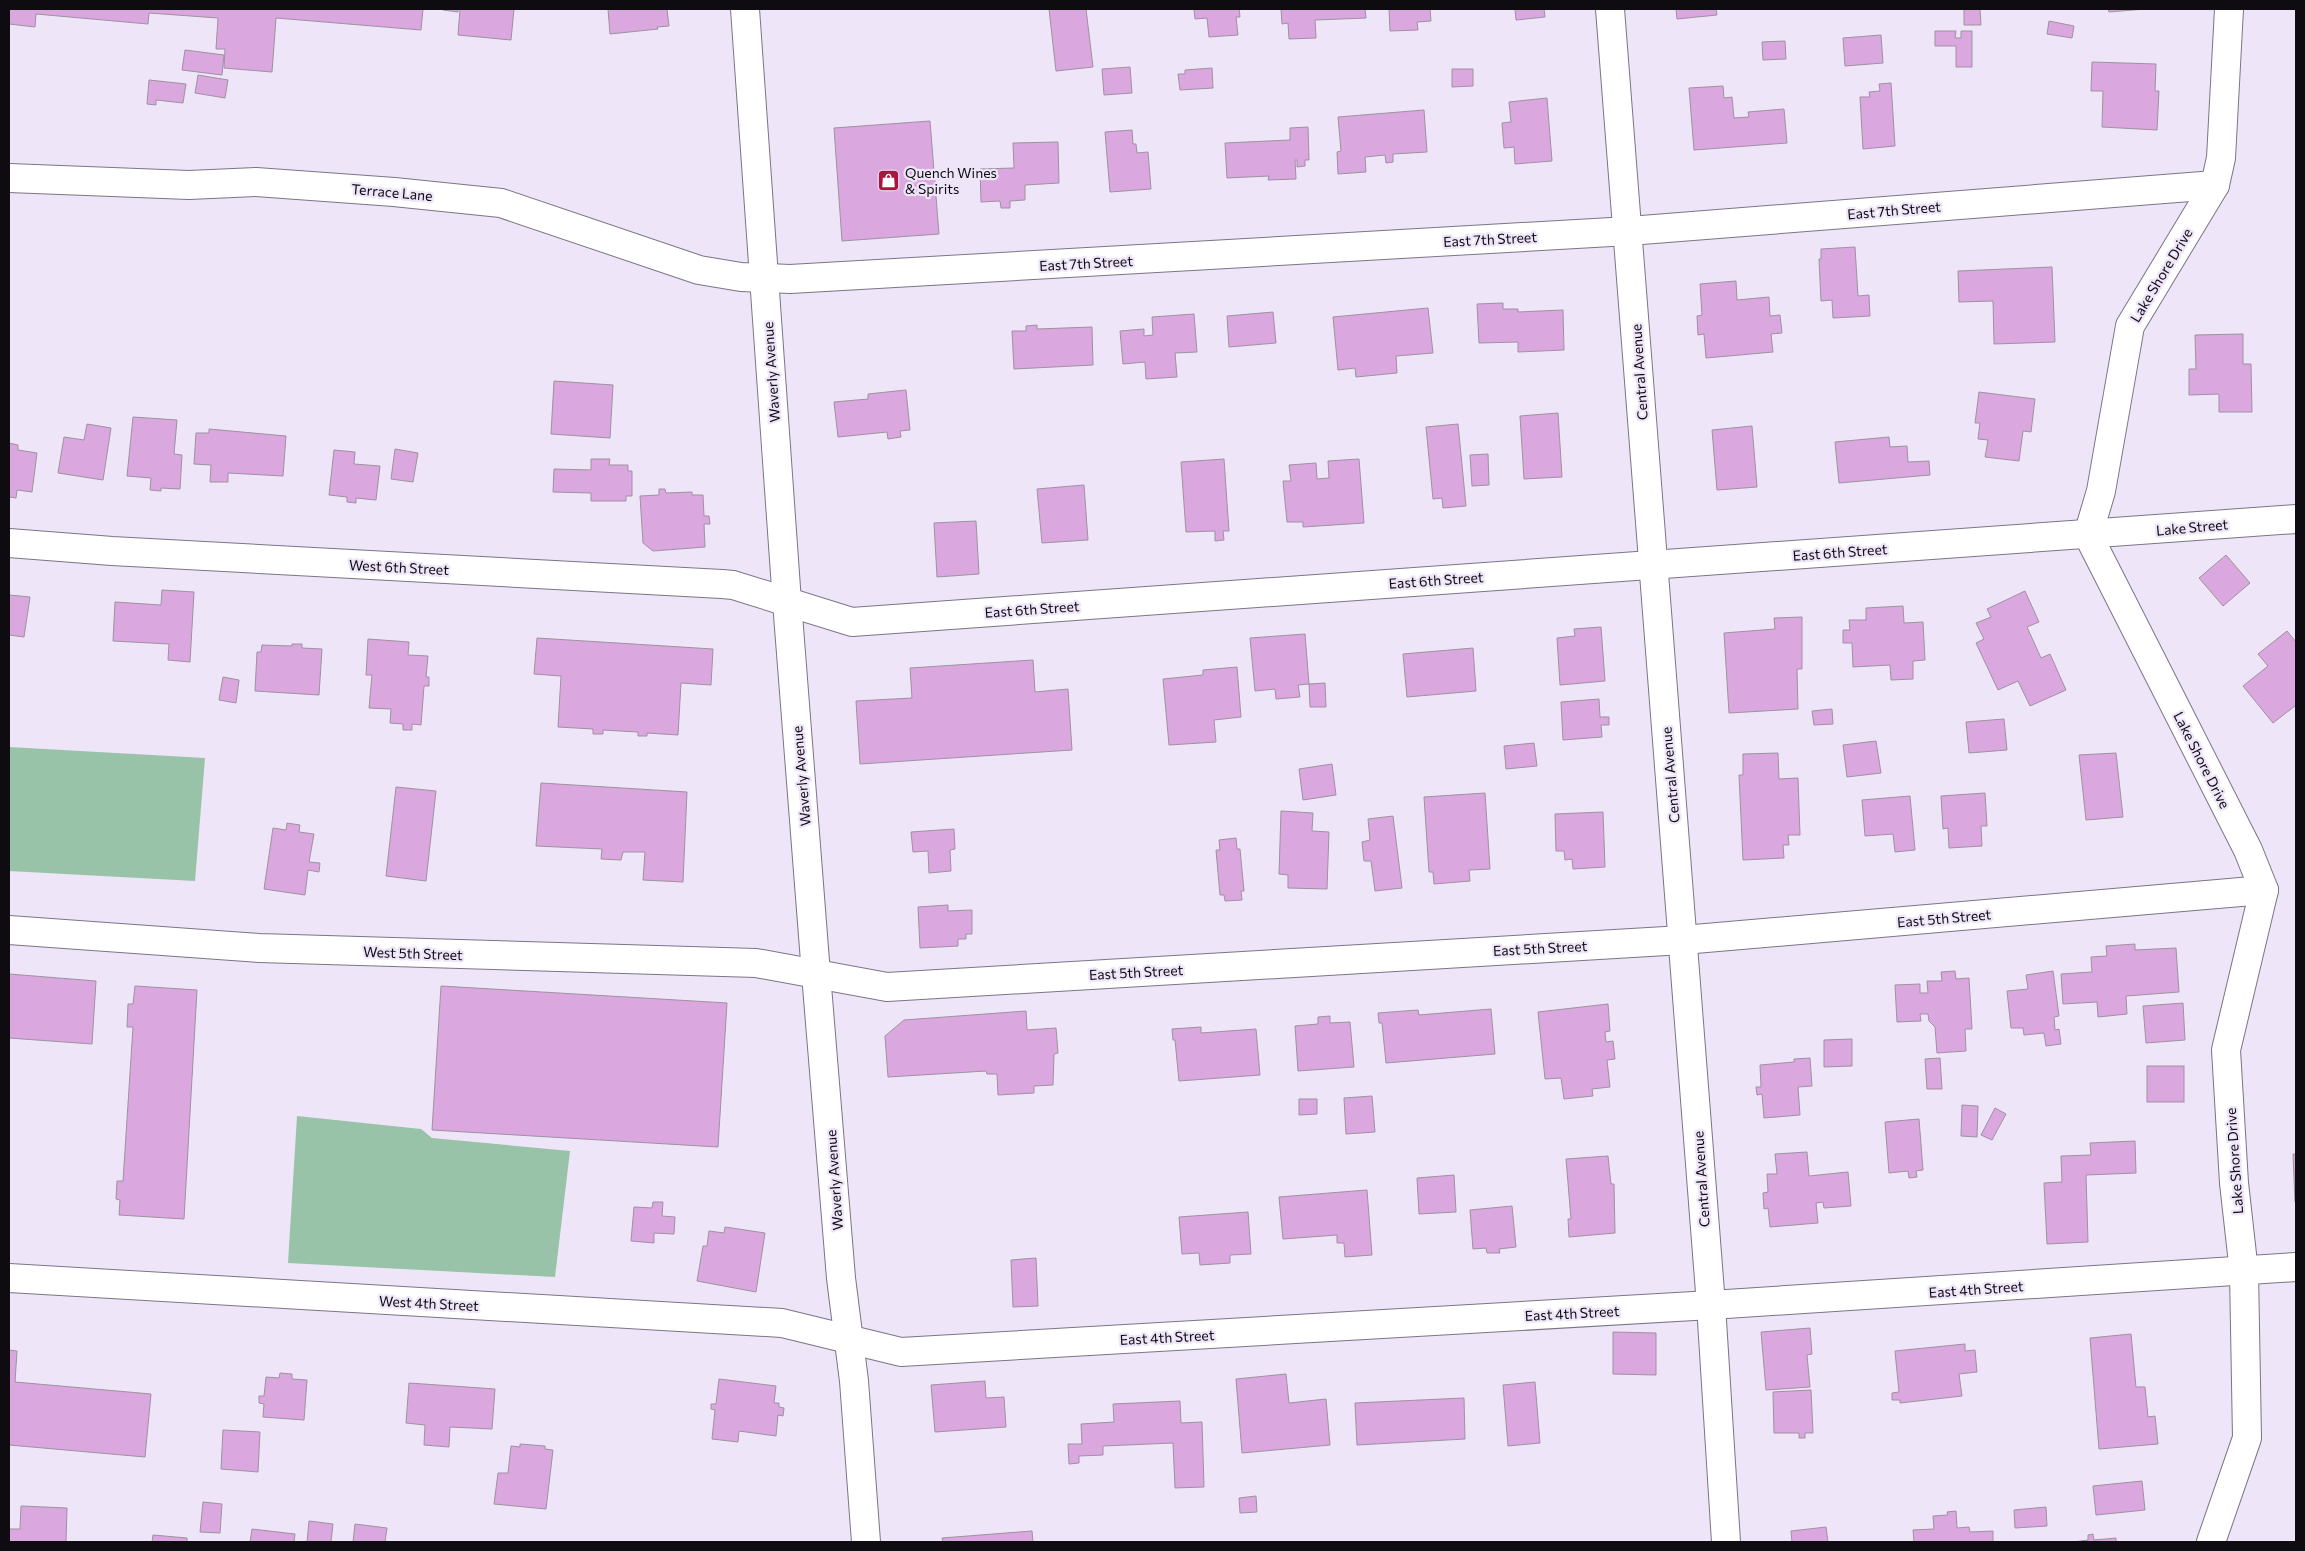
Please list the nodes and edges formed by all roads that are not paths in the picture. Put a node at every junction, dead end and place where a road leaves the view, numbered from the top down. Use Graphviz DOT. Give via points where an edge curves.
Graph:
graph roads {
  1 [pos="745,9"];
  2 [pos="1610,9"];
  3 [pos="2229,9"];
  4 [pos="9,178"];
  5 [pos="2215,185"];
  6 [pos="1628,231"];
  7 [pos="764,279"];
  8 [pos="2296,519"];
  9 [pos="2088,535"];
  10 [pos="9,543"];
  11 [pos="1653,564"];
  12 [pos="787,602"];
  13 [pos="2264,890"];
  14 [pos="9,930"];
  15 [pos="1683,940"];
  16 [pos="816,974"];
  17 [pos="2296,1267"];
  18 [pos="2244,1272"];
  19 [pos="9,1278"];
  20 [pos="1711,1305"];
  21 [pos="848,1338"];
  22 [pos="866,1542"];
  23 [pos="1726,1542"];
  24 [pos="2211,1542"];
  1 -- 7 [label="street, Waverly Avenue"];
  2 -- 6 [label="street, Central Avenue"];
  3 -- 5 [label="street, Lake Shore Drive" via="2221,158"];
  4 -- 7 [label="street, Terrace Lane" via="189,185 256,182 501,203 699,270"];
  5 -- 6 [label="street, East 7th Street"];
  5 -- 9 [label="street, Lake Shore Drive" via="2130,326 2101,491"];
  6 -- 7 [label="street, East 7th Street"];
  6 -- 11 [label="street, Central Avenue"];
  7 -- 12 [label="street, Waverly Avenue"];
  8 -- 9 [label="street, Lake Street"];
  9 -- 11 [label="street, East 6th Street"];
  9 -- 13 [label="street, Lake Shore Drive" via="2248,850"];
  10 -- 12 [label="street, West 6th Street" via="112,552 722,584"];
  11 -- 12 [label="street, East 6th Street" via="852,622"];
  11 -- 15 [label="street, Central Avenue"];
  12 -- 16 [label="street, Waverly Avenue"];
  13 -- 15 [label="street, East 5th Street"];
  13 -- 18 [label="street, Lake Shore Drive" via="2226,1050 2234,1183"];
  14 -- 16 [label="street, West 5th Street" via="259,948 756,963"];
  15 -- 16 [label="street, East 5th Street" via="887,986"];
  15 -- 20 [label="street, Central Avenue"];
  16 -- 21 [label="street, Waverly Avenue"];
  17 -- 18 [label="street, East 4th Street"];
  18 -- 20 [label="street, East 4th Street"];
  18 -- 24 [label="street, Lake Shore Drive" via="2247,1438"];
  19 -- 21 [label="street, West 4th Street" via="782,1323"];
  20 -- 21 [label="street, East 4th Street" via="917,1352 901,1352"];
  20 -- 23 [label="street, Central Avenue"];
  21 -- 22 [label="street, Waverly Avenue"];
}
